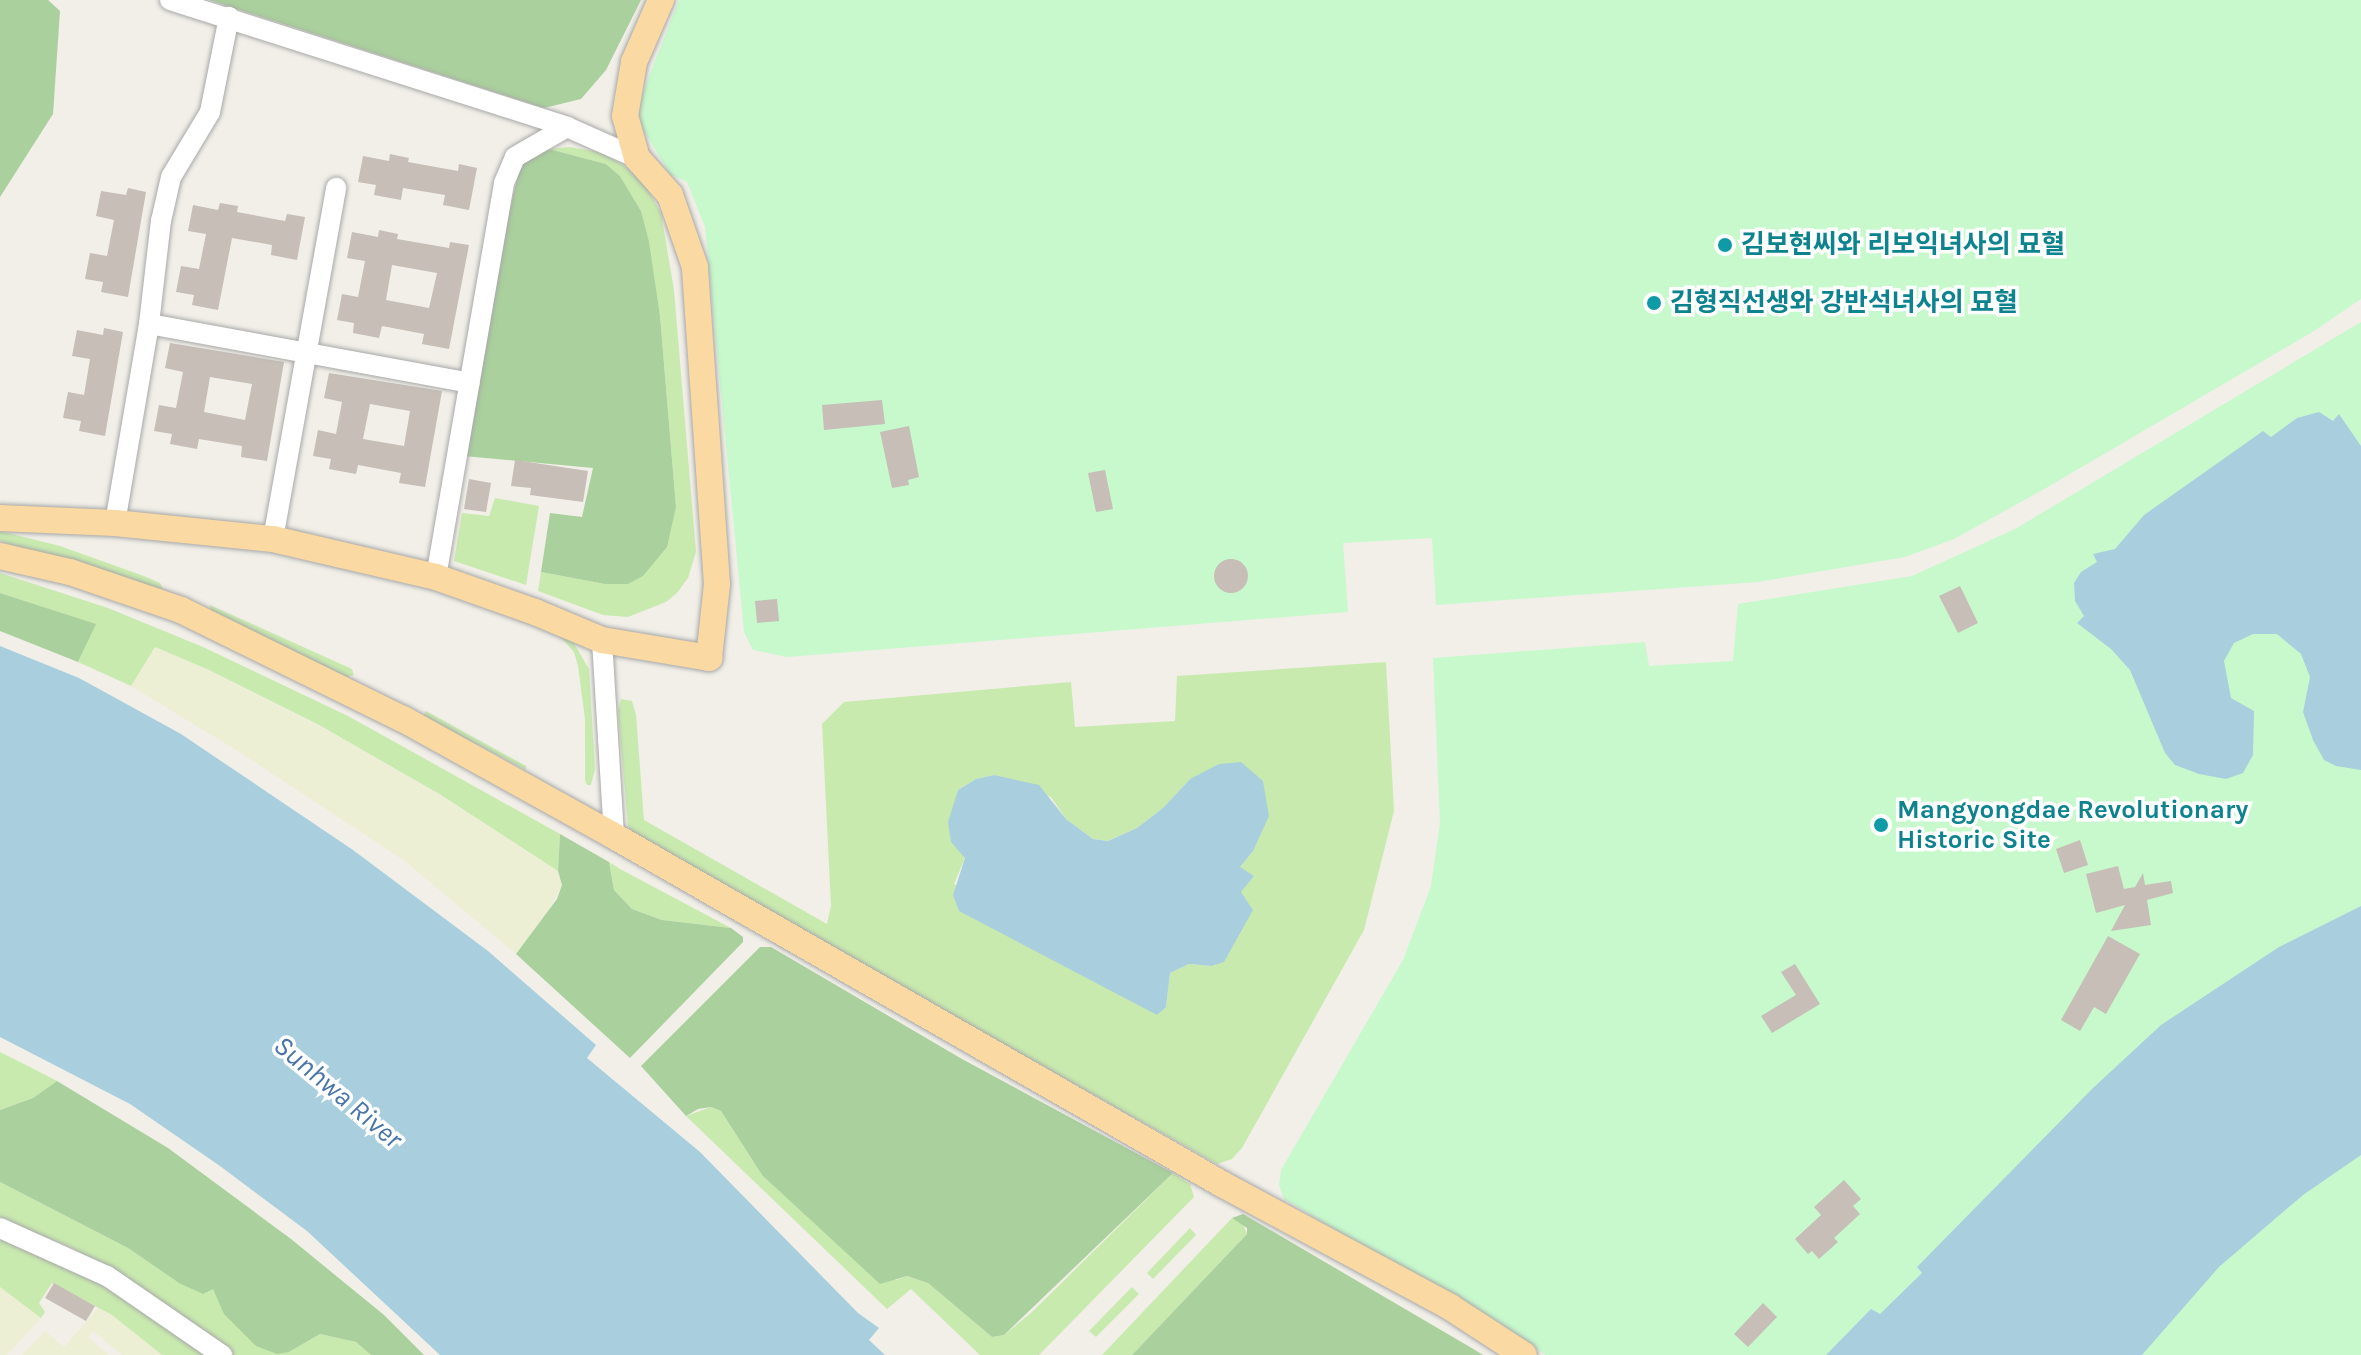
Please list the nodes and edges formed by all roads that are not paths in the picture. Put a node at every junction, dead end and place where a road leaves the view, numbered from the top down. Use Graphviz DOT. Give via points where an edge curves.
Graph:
graph roads {
  1 [pos="170,0"];
  2 [pos="661,0"];
  3 [pos="229,17"];
  4 [pos="567,127"];
  5 [pos="637,158"];
  6 [pos="336,188"];
  7 [pos="149,324"];
  8 [pos="306,353"];
  9 [pos="470,383"];
  10 [pos="0,518"];
  11 [pos="115,523"];
  12 [pos="273,539"];
  13 [pos="0,556"];
  14 [pos="436,577"];
  15 [pos="602,640"];
  16 [pos="614,836"];
  17 [pos="0,1228"];
  18 [pos="222,1355"];
  19 [pos="1524,1355"];
  1 -- 3 [label="street"];
  2 -- 5 [label="main road" via="634,62 625,116"];
  3 -- 4 [label="street"];
  3 -- 7 [label="street" via="210,112 171,177"];
  4 -- 5 [label="street"];
  4 -- 9 [label="street" via="515,157 504,183"];
  5 -- 15 [label="main road" via="670,195 695,267 717,584 709,658"];
  6 -- 8 [label="street"];
  7 -- 8 [label="street"];
  7 -- 11 [label="street"];
  8 -- 9 [label="street"];
  8 -- 12 [label="street"];
  9 -- 14 [label="street"];
  10 -- 11 [label="main road"];
  11 -- 12 [label="main road"];
  12 -- 14 [label="main road"];
  13 -- 16 [label="main road" via="70,572 181,610 403,719"];
  14 -- 15 [label="main road"];
  15 -- 16 [label="street"];
  16 -- 19 [label="main road" via="1222,1184 1450,1307"];
  17 -- 18 [label="street" via="107,1276"];
}
